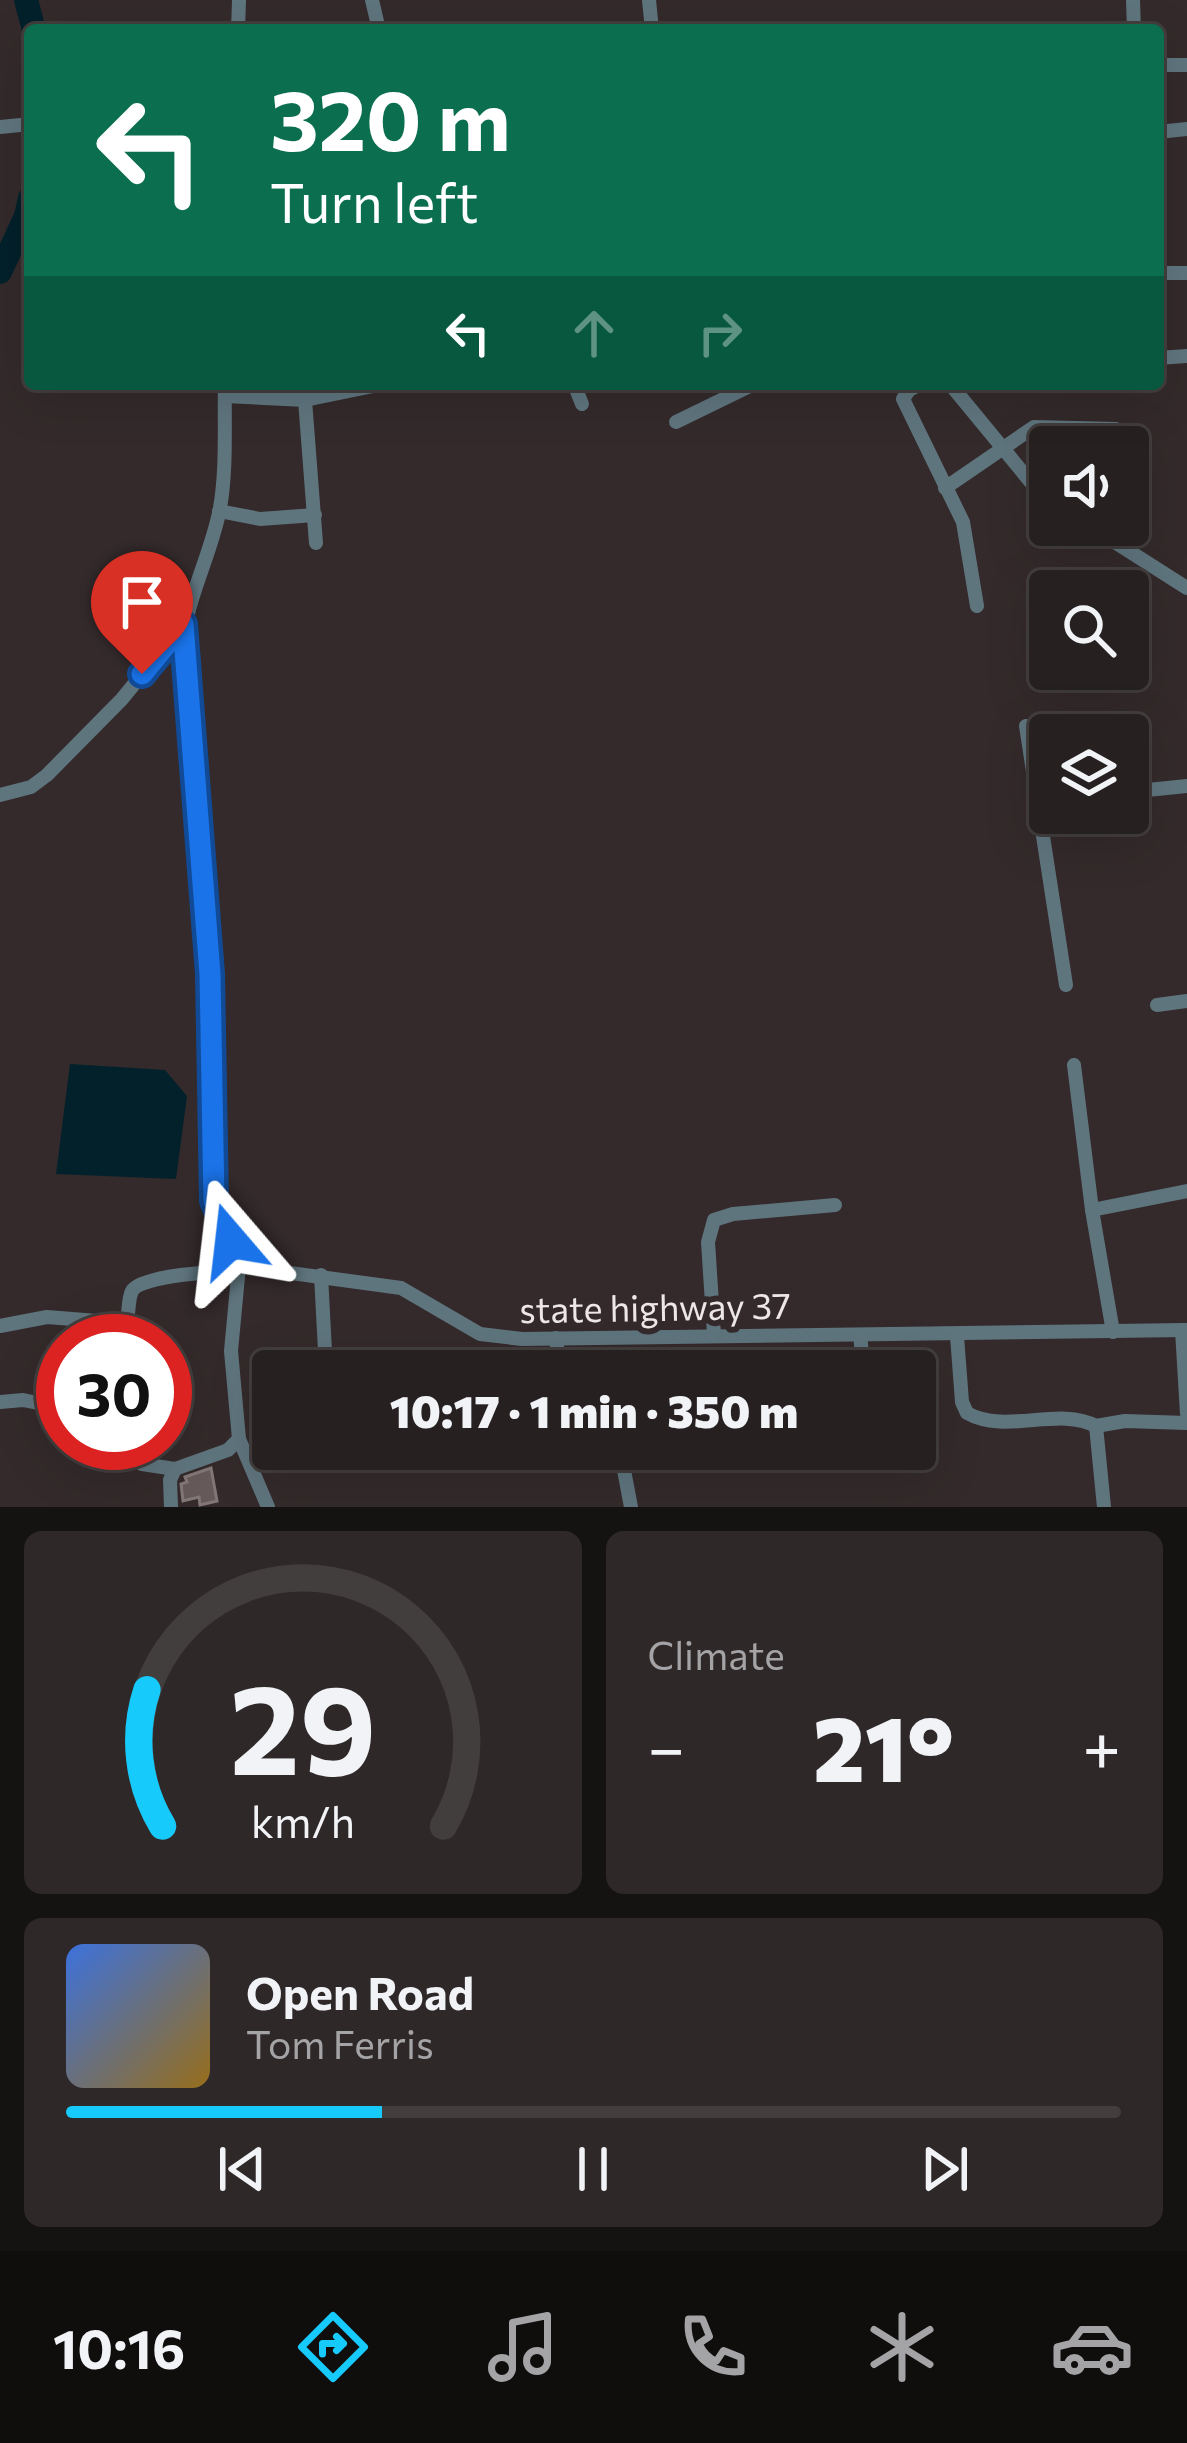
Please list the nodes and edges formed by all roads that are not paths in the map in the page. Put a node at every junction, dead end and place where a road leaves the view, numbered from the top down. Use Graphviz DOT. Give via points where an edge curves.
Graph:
graph roads {
  1 [pos="225,390"];
  2 [pos="354,390"];
  3 [pos="576,390"];
  4 [pos="742,390"];
  5 [pos="909,390"];
  6 [pos="955,390"];
  7 [pos="305,400"];
  8 [pos="582,404"];
  9 [pos="676,422"];
  10 [pos="1029,430"];
  11 [pos="1000,447"];
  12 [pos="1029,477"];
  13 [pos="945,488"];
  14 [pos="219,511"];
  15 [pos="315,515"];
  16 [pos="316,543"];
  17 [pos="1121,546"];
  18 [pos="1187,588"];
  19 [pos="977,607"];
  20 [pos="183,624"];
  21 [pos="1026,726"];
  22 [pos="1029,740"];
  23 [pos="1187,786"];
  24 [pos="1149,790"];
  25 [pos="0,795"];
  26 [pos="1047,834"];
  27 [pos="1066,985"];
  28 [pos="1187,1001"];
  29 [pos="1156,1005"];
  30 [pos="1074,1065"];
  31 [pos="1187,1191"];
  32 [pos="835,1205"];
  33 [pos="1092,1210"];
  34 [pos="238,1270"];
  35 [pos="321,1275"];
  36 [pos="128,1314"];
  37 [pos="36,1319"];
  38 [pos="0,1326"];
  39 [pos="1185,1330"];
  40 [pos="1113,1332"];
  41 [pos="714,1334"];
  42 [pos="860,1335"];
  43 [pos="957,1336"];
  44 [pos="556,1338"];
  45 [pos="325,1350"];
  46 [pos="557,1350"];
  47 [pos="862,1350"];
  48 [pos="0,1402"];
  49 [pos="36,1403"];
  50 [pos="1187,1414"];
  51 [pos="1187,1423"];
  52 [pos="1096,1426"];
  53 [pos="239,1439"];
  54 [pos="192,1463"];
  55 [pos="175,1470"];
  56 [pos="625,1470"];
  57 [pos="171,1507"];
  58 [pos="268,1507"];
  59 [pos="631,1507"];
  60 [pos="1104,1507"];
  1 -- 7 [label="street"];
  1 -- 14 [label="street"];
  2 -- 7 [label="street"];
  3 -- 8 [label="street"];
  4 -- 9 [label="street"];
  5 -- 13 [label="street" via="903,399"];
  6 -- 11 [label="street"];
  7 -- 15 [label="street"];
  10 -- 11 [label="street"];
  11 -- 12 [label="street"];
  11 -- 13 [label="street"];
  13 -- 19 [label="street" via="965,530"];
  14 -- 15 [label="street"];
  14 -- 20 [label="street"];
  15 -- 16 [label="street"];
  17 -- 18 [label="street"];
  20 -- 25 [label="street" via="46,775"];
  20 -- 34 [label="street" via="210,974 214,1201"];
  21 -- 22 [label="street"];
  23 -- 24 [label="street"];
  26 -- 27 [label="street"];
  28 -- 29 [label="street"];
  30 -- 33 [label="street"];
  31 -- 33 [label="street"];
  32 -- 41 [label="street" via="714,1220"];
  33 -- 40 [label="street"];
  34 -- 35 [label="street, state highway 37"];
  34 -- 36 [label="street, state highway 37" via="142,1282"];
  34 -- 53 [label="street" via="231,1352"];
  35 -- 44 [label="street, state highway 37" via="401,1288 480,1334"];
  35 -- 45 [label="street"];
  37 -- 38 [label="street"];
  39 -- 40 [label="street, state highway 37"];
  39 -- 50 [label="street"];
  40 -- 43 [label="street, state highway 37"];
  41 -- 42 [label="street, state highway 37"];
  41 -- 44 [label="street, state highway 37"];
  42 -- 43 [label="street, state highway 37"];
  42 -- 47 [label="street"];
  43 -- 52 [label="street" via="968,1414"];
  44 -- 46 [label="street"];
  48 -- 49 [label="street"];
  51 -- 52 [label="street"];
  52 -- 60 [label="street"];
  53 -- 54 [label="street"];
  53 -- 58 [label="street"];
  55 -- 57 [label="street"];
  56 -- 59 [label="street"];
}
